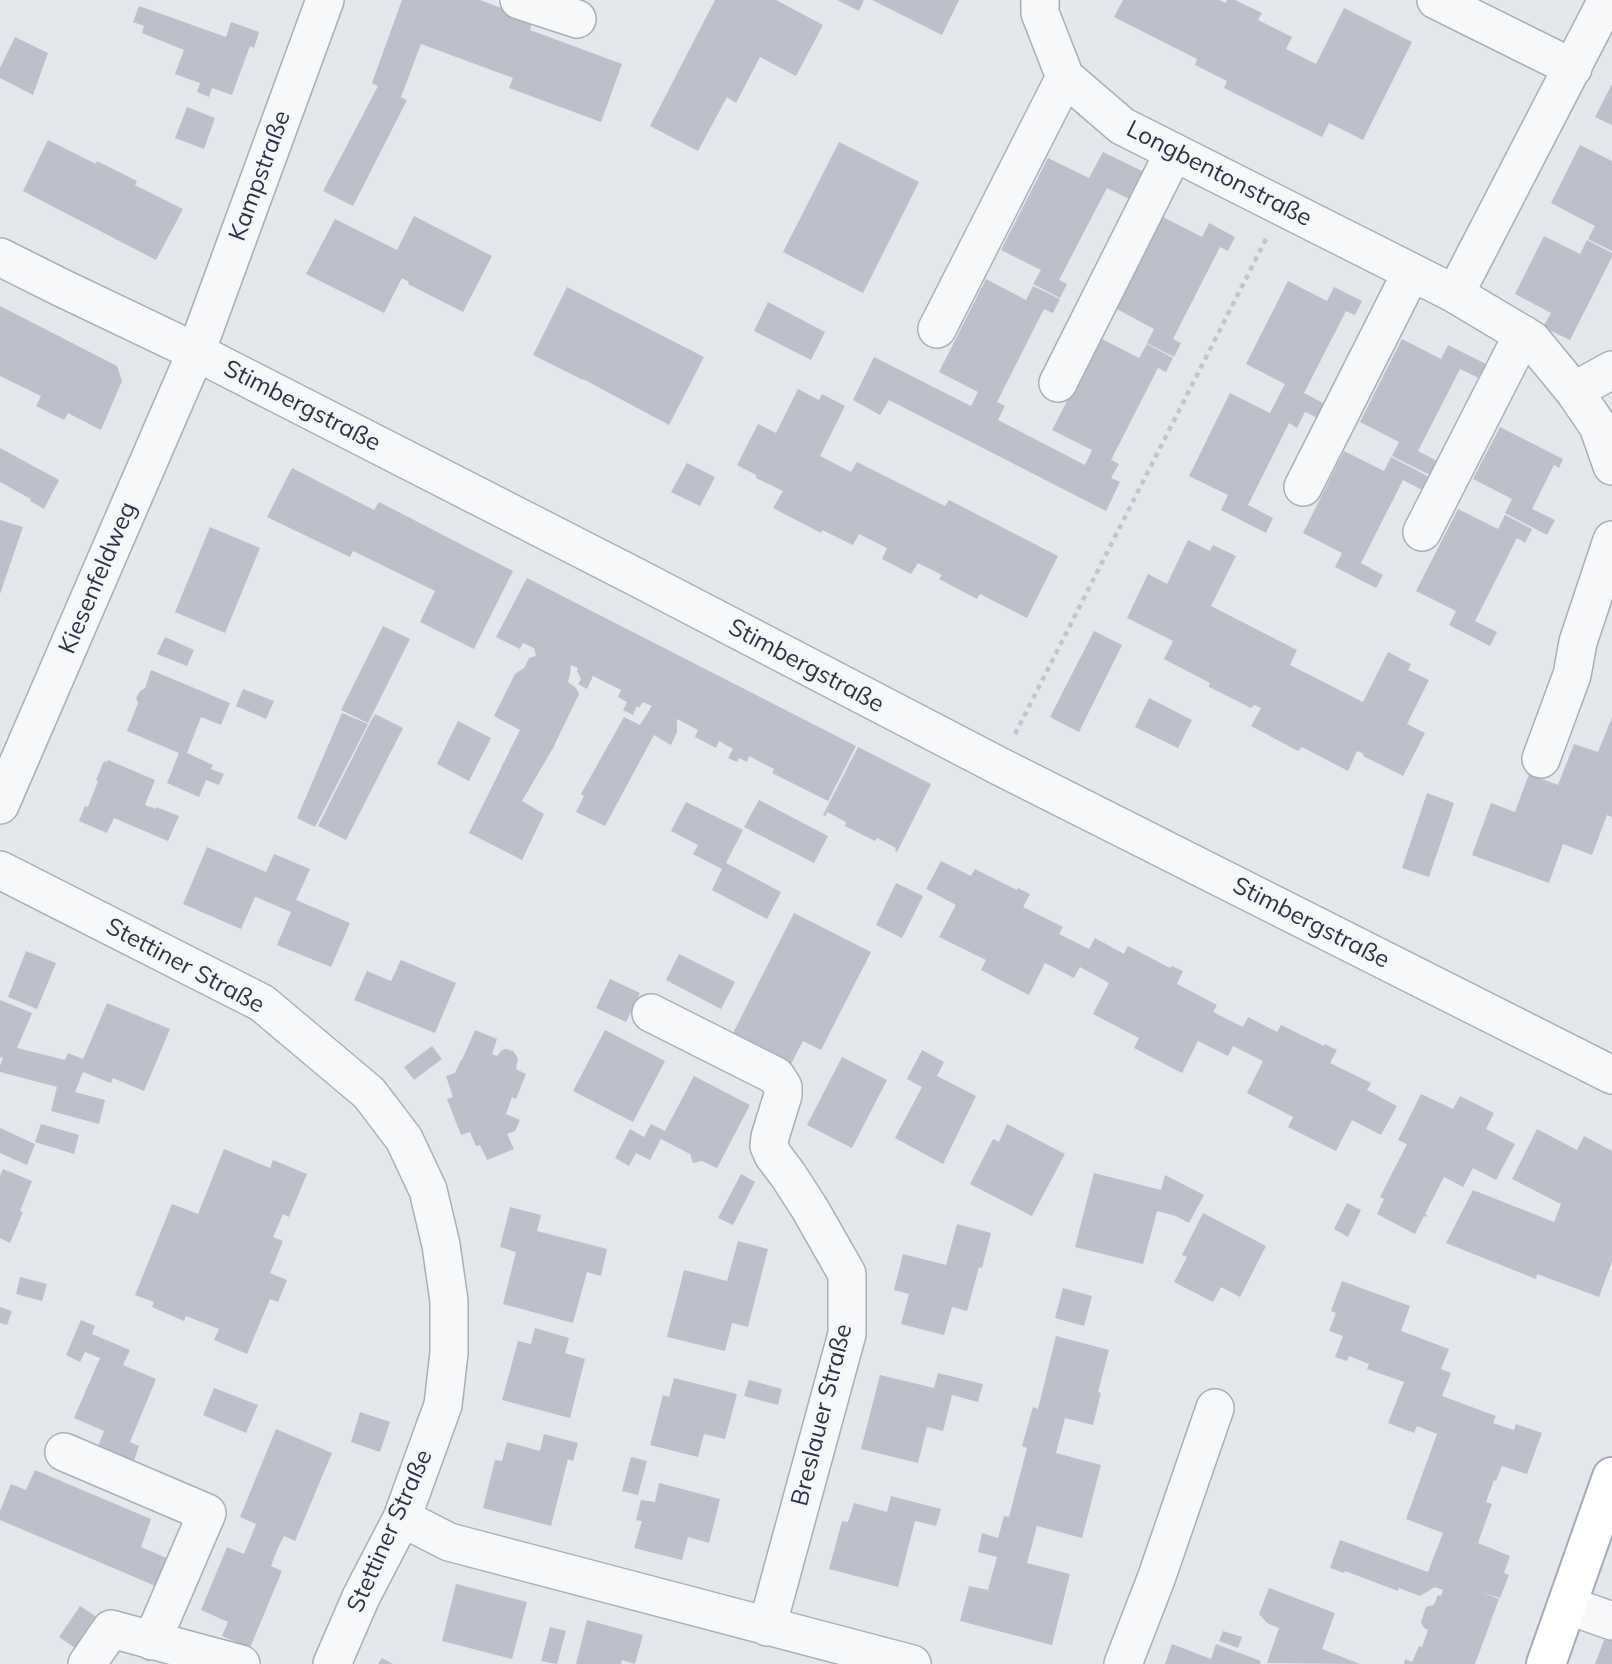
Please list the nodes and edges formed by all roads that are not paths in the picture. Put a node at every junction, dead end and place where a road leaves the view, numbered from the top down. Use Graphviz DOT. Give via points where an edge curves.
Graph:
graph roads {
  1 [pos="325,0"];
  2 [pos="519,0"];
  3 [pos="1040,0"];
  4 [pos="1436,0"];
  5 [pos="1607,0"];
  6 [pos="576,19"];
  7 [pos="1573,68"];
  8 [pos="1065,77"];
  9 [pos="1174,152"];
  10 [pos="0,257"];
  11 [pos="1411,273"];
  12 [pos="1455,294"];
  13 [pos="937,329"];
  14 [pos="1523,334"];
  15 [pos="196,352"];
  16 [pos="1612,370"];
  17 [pos="1058,383"];
  18 [pos="1574,391"];
  19 [pos="1612,466"];
  20 [pos="1303,486"];
  21 [pos="1422,532"];
  22 [pos="1612,540"];
  23 [pos="1541,759"];
  24 [pos="0,805"];
  25 [pos="0,870"];
  26 [pos="651,1013"];
  27 [pos="1612,1075"];
  28 [pos="1216,1408"];
  29 [pos="64,1452"];
  30 [pos="1608,1498"];
  31 [pos="402,1517"];
  32 [pos="1567,1605"];
  33 [pos="1612,1621"];
  34 [pos="767,1627"];
  35 [pos="152,1641"];
  36 [pos="87,1664"];
  37 [pos="241,1664"];
  38 [pos="332,1664"];
  39 [pos="912,1664"];
  40 [pos="1123,1664"];
  41 [pos="1546,1664"];
  1 -- 15 [label="street, Kampstraße"];
  2 -- 6 [label="street"];
  3 -- 8 [label="street, Longbentonstraße" via="1040,13"];
  4 -- 7 [label="street"];
  5 -- 7 [label="street"];
  7 -- 12 [label="street"];
  8 -- 9 [label="street, Longbentonstraße" via="1122,126"];
  8 -- 13 [label="street"];
  9 -- 11 [label="street, Longbentonstraße"];
  9 -- 17 [label="street"];
  10 -- 15 [label="street, Stimbergstraße"];
  11 -- 12 [label="street, Longbentonstraße"];
  11 -- 20 [label="street"];
  12 -- 14 [label="street, Longbentonstraße"];
  14 -- 18 [label="street, Longbentonstraße"];
  14 -- 21 [label="street"];
  15 -- 24 [label="street, Kiesenfeldweg"];
  15 -- 27 [label="street, Stimbergstraße" via="999,766"];
  16 -- 18 [label="street"];
  18 -- 19 [label="street, Longbentonstraße" via="1598,426"];
  22 -- 23 [label="street" via="1578,642 1572,675"];
  25 -- 31 [label="street, Stettiner Straße" via="262,1003 369,1093 404,1139 428,1190 440,1245 449,1301 449,1353 443,1405"];
  26 -- 34 [label="street, Breslauer Straße" via="776,1076 783,1094 769,1146 847,1274 846,1334"];
  28 -- 40 [label="street"];
  29 -- 35 [label="street" via="207,1513"];
  30 -- 32 [label="main road"];
  31 -- 34 [label="street" via="449,1542"];
  31 -- 38 [label="street, Stettiner Straße"];
  32 -- 33 [label="street"];
  32 -- 41 [label="main road"];
  34 -- 39 [label="street"];
  35 -- 36 [label="street" via="111,1629"];
  35 -- 37 [label="street"];
}
